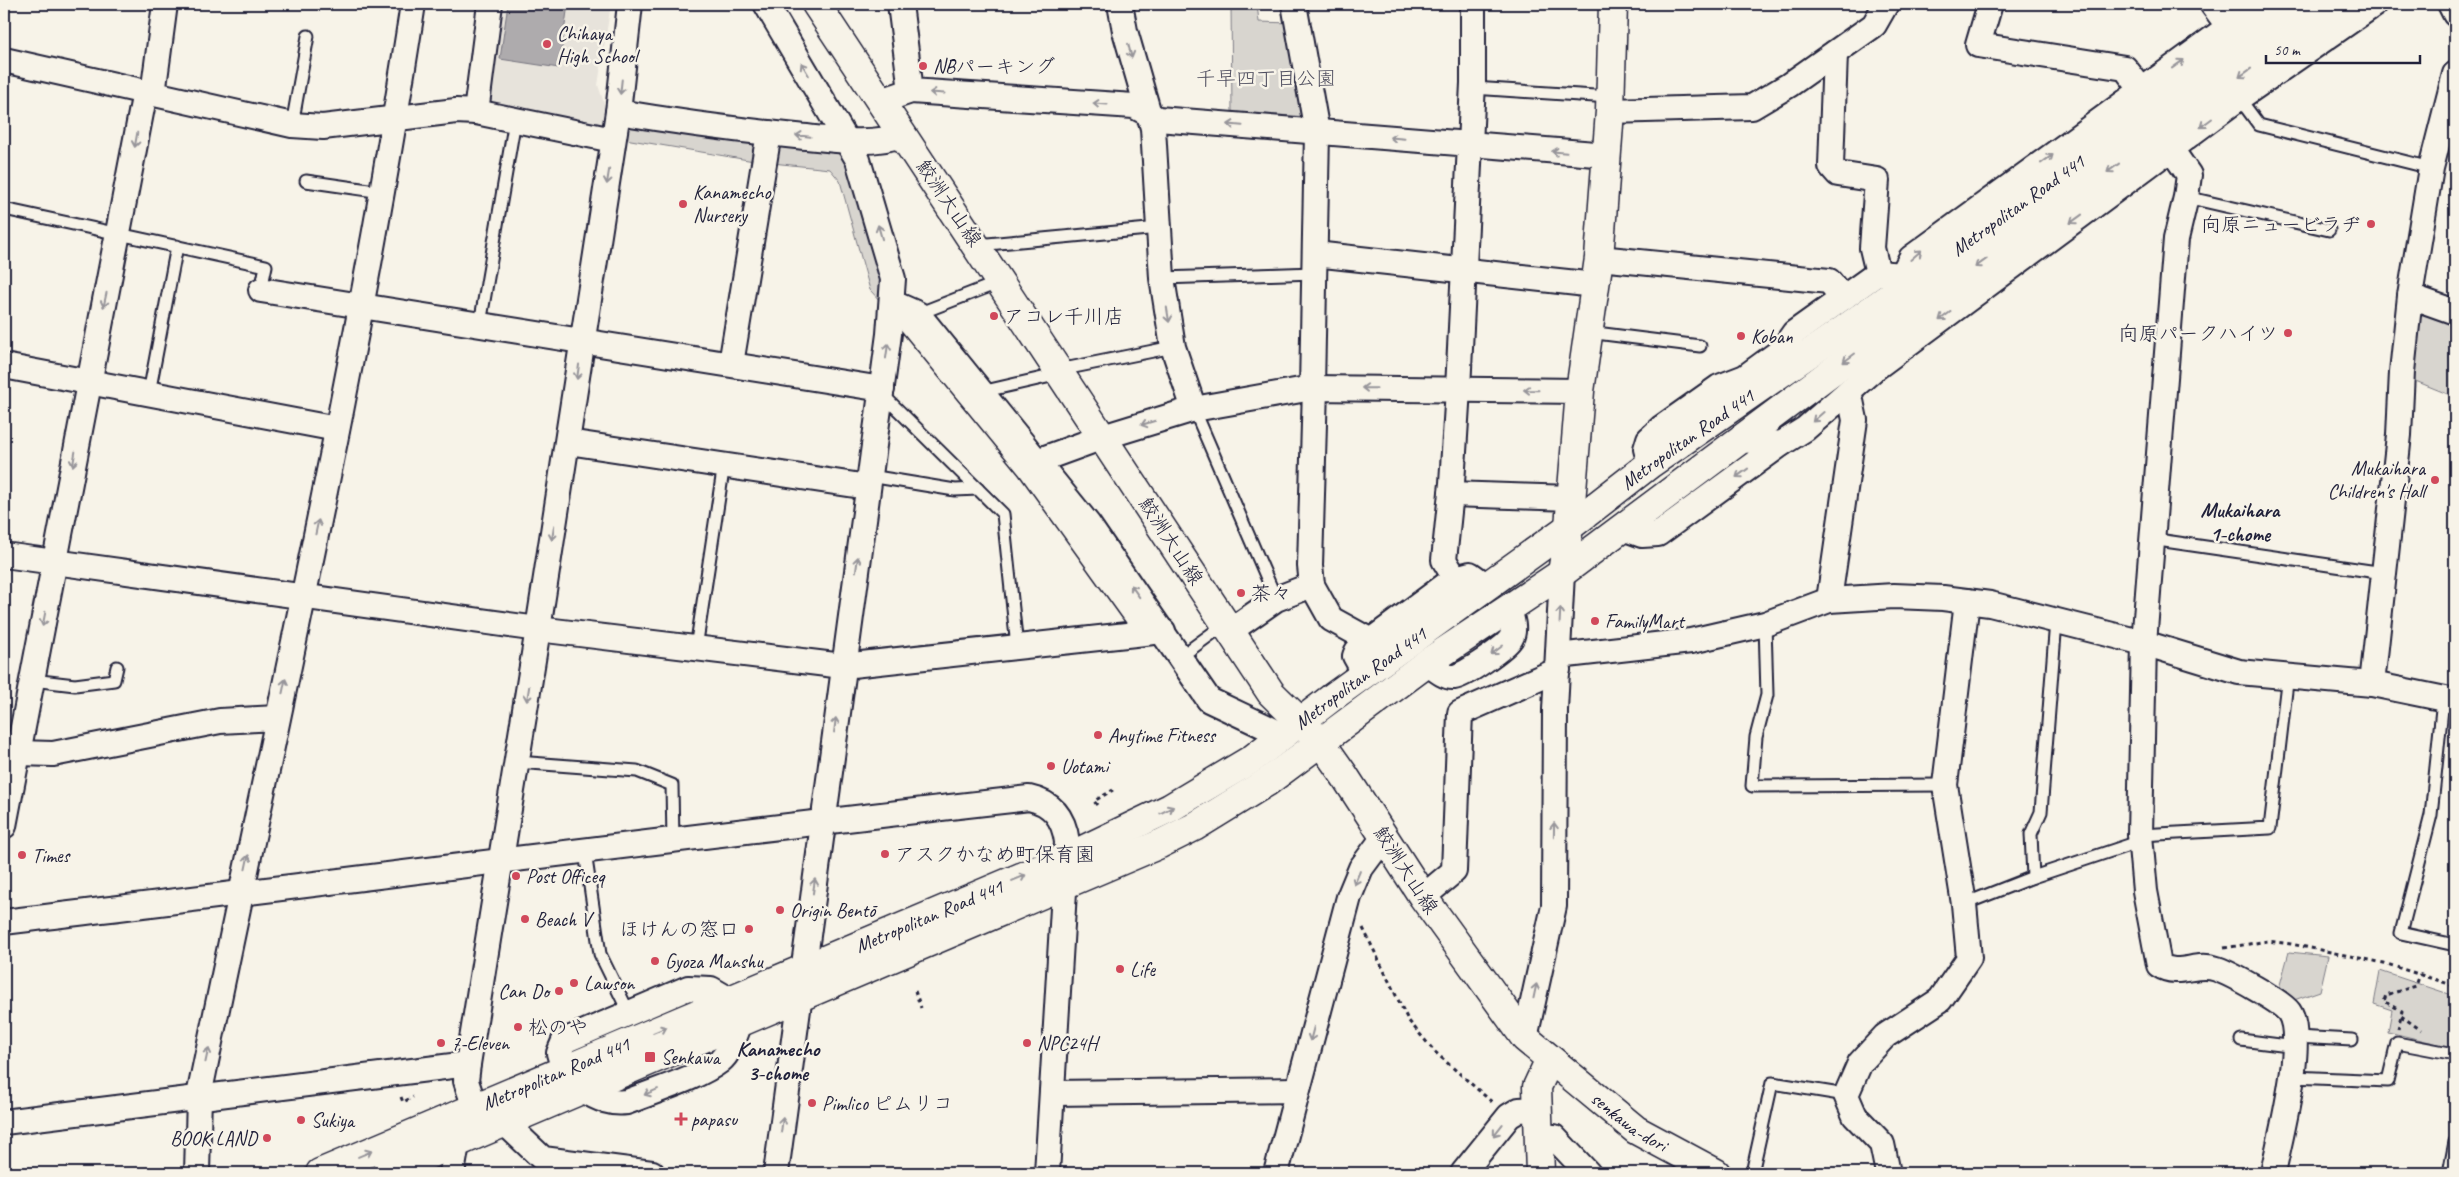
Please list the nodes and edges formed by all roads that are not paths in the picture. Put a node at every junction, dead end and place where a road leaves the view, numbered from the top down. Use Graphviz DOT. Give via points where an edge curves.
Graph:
graph roads {
  1 [pos="165,4"];
  2 [pos="413,4"];
  3 [pos="490,4"];
  4 [pos="630,4"];
  5 [pos="766,4"];
  6 [pos="816,4"];
  7 [pos="903,4"];
  8 [pos="1120,4"];
  9 [pos="1294,4"];
  10 [pos="1473,4"];
  11 [pos="1613,4"];
  12 [pos="1886,4"];
  13 [pos="1990,4"];
  14 [pos="2212,4"];
  15 [pos="2260,4"];
  16 [pos="2300,4"];
  17 [pos="2341,4"];
  18 [pos="2375,4"];
  19 [pos="2450,4"];
  20 [pos="2455,14"];
  21 [pos="2229,27"];
  22 [pos="308,36"];
  23 [pos="1835,53"];
  24 [pos="4,60"];
  25 [pos="2455,74"];
  26 [pos="1473,88"];
  27 [pos="2142,90"];
  28 [pos="911,91"];
  29 [pos="149,93"];
  30 [pos="2240,98"];
  31 [pos="881,101"];
  32 [pos="1610,104"];
  33 [pos="476,112"];
  34 [pos="618,112"];
  35 [pos="1147,112"];
  36 [pos="396,117"];
  37 [pos="514,120"];
  38 [pos="292,125"];
  39 [pos="1317,132"];
  40 [pos="769,133"];
  41 [pos="903,134"];
  42 [pos="614,140"];
  43 [pos="848,141"];
  44 [pos="1470,144"];
  45 [pos="2171,149"];
  46 [pos="1608,156"];
  47 [pos="2431,168"];
  48 [pos="306,181"];
  49 [pos="382,192"];
  50 [pos="2186,197"];
  51 [pos="4,209"];
  52 [pos="1159,228"];
  53 [pos="2329,230"];
  54 [pos="119,233"];
  55 [pos="977,245"];
  56 [pos="176,246"];
  57 [pos="1599,258"];
  58 [pos="1314,264"];
  59 [pos="1464,270"];
  60 [pos="1162,278"];
  61 [pos="1001,282"];
  62 [pos="1890,282"];
  63 [pos="1595,285"];
  64 [pos="261,290"];
  65 [pos="2410,296"];
  66 [pos="1843,298"];
  67 [pos="362,305"];
  68 [pos="2455,312"];
  69 [pos="901,315"];
  70 [pos="480,324"];
  71 [pos="1588,332"];
  72 [pos="582,340"];
  73 [pos="1700,346"];
  74 [pos="1173,347"];
  75 [pos="730,364"];
  76 [pos="4,366"];
  77 [pos="1060,372"];
  78 [pos="88,382"];
  79 [pos="1314,387"];
  80 [pos="1458,389"];
  81 [pos="881,391"];
  82 [pos="1580,391"];
  83 [pos="1849,391"];
  84 [pos="981,392"];
  85 [pos="149,393"];
  86 [pos="1194,409"];
  87 [pos="337,429"];
  88 [pos="1103,437"];
  89 [pos="1742,440"];
  90 [pos="568,442"];
  91 [pos="1781,444"];
  92 [pos="1038,461"];
  93 [pos="724,464"];
  94 [pos="1650,464"];
  95 [pos="869,481"];
  96 [pos="978,489"];
  97 [pos="1451,494"];
  98 [pos="1572,498"];
  99 [pos="1570,526"];
  100 [pos="1623,528"];
  101 [pos="2151,539"];
  102 [pos="4,555"];
  103 [pos="55,563"];
  104 [pos="1562,573"];
  105 [pos="2384,573"];
  106 [pos="1455,578"];
  107 [pos="1312,584"];
  108 [pos="1487,586"];
  109 [pos="302,597"];
  110 [pos="1276,599"];
  111 [pos="1829,600"];
  112 [pos="1967,601"];
  113 [pos="2056,621"];
  114 [pos="1765,624"];
  115 [pos="1228,627"];
  116 [pos="538,629"];
  117 [pos="1154,632"];
  118 [pos="1371,641"];
  119 [pos="2144,643"];
  120 [pos="1017,647"];
  121 [pos="696,648"];
  122 [pos="1180,656"];
  123 [pos="1558,663"];
  124 [pos="843,666"];
  125 [pos="118,667"];
  126 [pos="1365,674"];
  127 [pos="2288,674"];
  128 [pos="32,680"];
  129 [pos="2372,684"];
  130 [pos="2449,700"];
  131 [pos="277,718"];
  132 [pos="1291,729"];
  133 [pos="1320,741"];
  134 [pos="14,747"];
  135 [pos="517,762"];
  136 [pos="1945,785"];
  137 [pos="823,821"];
  138 [pos="4,826"];
  139 [pos="1384,837"];
  140 [pos="2141,838"];
  141 [pos="673,841"];
  142 [pos="586,852"];
  143 [pos="1066,858"];
  144 [pos="500,863"];
  145 [pos="2033,878"];
  146 [pos="1064,886"];
  147 [pos="240,894"];
  148 [pos="1423,897"];
  149 [pos="1964,904"];
  150 [pos="4,922"];
  151 [pos="2455,945"];
  152 [pos="802,969"];
  153 [pos="799,999"];
  154 [pos="735,1011"];
  155 [pos="629,1013"];
  156 [pos="1525,1038"];
  157 [pos="2241,1040"];
  158 [pos="2352,1040"];
  159 [pos="2296,1042"];
  160 [pos="2455,1054"];
  161 [pos="1549,1060"];
  162 [pos="468,1064"];
  163 [pos="564,1070"];
  164 [pos="2292,1077"];
  165 [pos="1297,1090"];
  166 [pos="1052,1093"];
  167 [pos="1846,1095"];
  168 [pos="198,1096"];
  169 [pos="475,1108"];
  170 [pos="1538,1109"];
  171 [pos="4,1122"];
  172 [pos="505,1123"];
  173 [pos="1538,1136"];
  174 [pos="2455,1142"];
  175 [pos="457,1144"];
  176 [pos="197,1173"];
  177 [pos="320,1173"];
  178 [pos="386,1173"];
  179 [pos="452,1173"];
  180 [pos="652,1173"];
  181 [pos="776,1173"];
  182 [pos="1047,1173"];
  183 [pos="1276,1173"];
  184 [pos="1464,1173"];
  185 [pos="1540,1173"];
  186 [pos="1588,1173"];
  187 [pos="1716,1173"];
  188 [pos="1752,1173"];
  189 [pos="1888,1173"];
  190 [pos="2273,1173"];
  191 [pos="2449,1173"];
  1 -- 29 [label="street"];
  2 -- 36 [label="street"];
  3 -- 33 [label="street"];
  4 -- 34 [label="street, one-way"];
  43 -- 5 [label="street, one-way"];
  6 -- 31 [label="main road, 鮫洲大山線"];
  7 -- 28 [label="street"];
  8 -- 35 [label="street, one-way"];
  9 -- 39 [label="street"];
  10 -- 26 [label="street"];
  11 -- 32 [label="main road"];
  12 -- 23 [label="street" via="1874,25"];
  13 -- 27 [label="street" via="1978,45 2124,68"];
  14 -- 21 [label="street"];
  15 -- 21 [label="street"];
  16 -- 62 [label="main road, Metropolitan Road 441"];
  17 -- 89 [label="main road, Metropolitan Road 441, one-way" via="1863,348"];
  18 -- 30 [label="street"];
  19 -- 20 [label="street"];
  27 -- 21 [label="street, one-way"];
  22 -- 38 [label="lane"];
  23 -- 32 [label="street" via="1752,107"];
  23 -- 62 [label="street" via="1831,166 1838,174 1877,180 1872,248"];
  24 -- 29 [label="street"];
  25 -- 47 [label="street"];
  26 -- 32 [label="lane"];
  26 -- 44 [label="street"];
  62 -- 27 [label="street, one-way" via="1911,258"];
  28 -- 31 [label="street"];
  35 -- 28 [label="street, one-way" via="1134,106"];
  29 -- 38 [label="street"];
  29 -- 54 [label="street, one-way"];
  30 -- 45 [label="street, one-way"];
  30 -- 47 [label="lane" via="2259,125"];
  31 -- 41 [label="main road, 鮫洲大山線"];
  32 -- 46 [label="main road"];
  33 -- 36 [label="street"];
  33 -- 37 [label="street"];
  34 -- 40 [label="street"];
  34 -- 42 [label="street"];
  39 -- 35 [label="street, one-way" via="1158,119"];
  35 -- 52 [label="street" via="1153,128"];
  36 -- 38 [label="street" via="323,127"];
  36 -- 49 [label="street"];
  37 -- 42 [label="street"];
  37 -- 70 [label="lane"];
  44 -- 39 [label="street, one-way"];
  39 -- 58 [label="street"];
  43 -- 40 [label="street, one-way"];
  40 -- 75 [label="street"];
  41 -- 43 [label="street" via="894,138"];
  41 -- 55 [label="main road, 鮫洲大山線"];
  42 -- 72 [label="street, one-way"];
  69 -- 43 [label="street, one-way" via="860,166"];
  46 -- 44 [label="street, one-way"];
  44 -- 59 [label="street"];
  45 -- 50 [label="street" via="2189,175"];
  45 -- 83 [label="street, one-way" via="1874,369"];
  46 -- 57 [label="main road"];
  47 -- 65 [label="street"];
  48 -- 49 [label="lane"];
  49 -- 67 [label="street"];
  50 -- 53 [label="lane"];
  50 -- 101 [label="street" via="2176,238"];
  51 -- 54 [label="lane"];
  52 -- 55 [label="lane"];
  52 -- 60 [label="street"];
  54 -- 56 [label="lane"];
  54 -- 78 [label="street, one-way"];
  55 -- 61 [label="main road, 鮫洲大山線"];
  56 -- 64 [label="lane" via="266,266"];
  56 -- 85 [label="lane"];
  57 -- 63 [label="main road"];
  57 -- 66 [label="street" via="1829,281"];
  58 -- 59 [label="street"];
  58 -- 60 [label="lane"];
  58 -- 79 [label="street"];
  59 -- 63 [label="street"];
  59 -- 80 [label="street"];
  60 -- 74 [label="street, one-way"];
  61 -- 69 [label="lane"];
  61 -- 77 [label="main road, 鮫洲大山線"];
  62 -- 66 [label="street"];
  62 -- 94 [label="main road, Metropolitan Road 441"];
  63 -- 71 [label="main road"];
  64 -- 67 [label="street"];
  65 -- 68 [label="street"];
  65 -- 105 [label="street"];
  66 -- 94 [label="street" via="1794,333 1782,350 1745,377 1719,386 1649,438 1646,449"];
  67 -- 70 [label="street"];
  67 -- 87 [label="street"];
  81 -- 69 [label="street, one-way"];
  69 -- 84 [label="street"];
  69 -- 117 [label="street"];
  70 -- 72 [label="street"];
  71 -- 73 [label="lane"];
  71 -- 82 [label="main road"];
  72 -- 75 [label="street"];
  72 -- 90 [label="street, one-way"];
  74 -- 77 [label="lane"];
  74 -- 86 [label="street"];
  75 -- 81 [label="street"];
  76 -- 78 [label="street"];
  77 -- 84 [label="lane"];
  77 -- 88 [label="main road, 鮫洲大山線"];
  78 -- 85 [label="street"];
  78 -- 103 [label="street, one-way"];
  80 -- 79 [label="street, one-way"];
  79 -- 86 [label="street"];
  79 -- 107 [label="street"];
  82 -- 80 [label="street, one-way"];
  80 -- 97 [label="street"];
  81 -- 95 [label="street"];
  81 -- 96 [label="lane"];
  82 -- 98 [label="main road"];
  83 -- 91 [label="street, one-way" via="1805,429"];
  83 -- 111 [label="street" via="1855,420"];
  84 -- 92 [label="street"];
  85 -- 87 [label="street"];
  86 -- 88 [label="street, one-way"];
  86 -- 110 [label="lane"];
  109 -- 87 [label="street, one-way"];
  88 -- 92 [label="street"];
  88 -- 115 [label="main road, 鮫洲大山線"];
  89 -- 91 [label="street"];
  89 -- 100 [label="main road, Metropolitan Road 441"];
  90 -- 93 [label="street"];
  90 -- 116 [label="street, one-way"];
  91 -- 100 [label="street, one-way" via="1658,534 1642,535"];
  117 -- 92 [label="street, one-way" via="1088,524"];
  93 -- 95 [label="street"];
  93 -- 121 [label="lane"];
  94 -- 99 [label="main road, Metropolitan Road 441"];
  95 -- 96 [label="lane" via="955,490"];
  124 -- 95 [label="street, one-way"];
  96 -- 120 [label="lane" via="1003,514"];
  97 -- 98 [label="street"];
  97 -- 106 [label="street" via="1444,560"];
  98 -- 99 [label="main road"];
  99 -- 104 [label="main road"];
  99 -- 108 [label="main road, Metropolitan Road 441"];
  100 -- 104 [label="main road, Metropolitan Road 441"];
  101 -- 105 [label="lane"];
  101 -- 119 [label="street"];
  102 -- 103 [label="street"];
  103 -- 109 [label="street"];
  103 -- 128 [label="street, one-way"];
  123 -- 104 [label="street, one-way"];
  104 -- 133 [label="main road, Metropolitan Road 441, one-way" via="1427,663"];
  105 -- 129 [label="street"];
  106 -- 108 [label="street" via="1470,574"];
  106 -- 118 [label="street"];
  107 -- 110 [label="street"];
  107 -- 118 [label="street" via="1331,619"];
  108 -- 126 [label="main road, Metropolitan Road 441"];
  109 -- 116 [label="street"];
  131 -- 109 [label="street, one-way"];
  110 -- 115 [label="street"];
  111 -- 112 [label="street" via="1894,596"];
  111 -- 114 [label="street"];
  112 -- 113 [label="street"];
  112 -- 136 [label="street"];
  113 -- 119 [label="street"];
  113 -- 145 [label="lane" via="2041,812 2031,834"];
  114 -- 123 [label="street" via="1691,641"];
  114 -- 136 [label="lane" via="1767,695 1756,737 1752,786"];
  115 -- 122 [label="lane"];
  115 -- 132 [label="main road, 鮫洲大山線"];
  116 -- 121 [label="street"];
  116 -- 135 [label="street, one-way"];
  117 -- 120 [label="street"];
  117 -- 122 [label="street"];
  118 -- 126 [label="street" via="1357,650 1355,656"];
  119 -- 127 [label="street" via="2239,672"];
  119 -- 140 [label="street"];
  120 -- 124 [label="street"];
  121 -- 124 [label="street"];
  122 -- 132 [label="street" via="1209,700"];
  123 -- 148 [label="street" via="1460,713 1454,871"];
  156 -- 123 [label="street, one-way" via="1554,906"];
  137 -- 124 [label="street, one-way"];
  125 -- 128 [label="lane" via="114,680 75,685"];
  126 -- 132 [label="main road, Metropolitan Road 441"];
  127 -- 129 [label="street"];
  127 -- 140 [label="lane" via="2270,828"];
  128 -- 134 [label="street"];
  129 -- 130 [label="street"];
  130 -- 151 [label="lane" via="2431,815 2401,934"];
  131 -- 134 [label="street" via="220,721 53,754"];
  147 -- 131 [label="street, one-way"];
  132 -- 133 [label="main road, 鮫洲大山線"];
  143 -- 132 [label="main road, Metropolitan Road 441, one-way" via="1204,789 1252,759"];
  133 -- 139 [label="main road, 鮫洲大山線"];
  133 -- 146 [label="main road, Metropolitan Road 441" via="1266,782 1194,827"];
  134 -- 138 [label="street"];
  135 -- 141 [label="lane" via="637,771 672,786"];
  135 -- 144 [label="street"];
  136 -- 149 [label="street"];
  137 -- 141 [label="street"];
  137 -- 143 [label="street" via="1029,798 1045,803 1058,814 1065,829"];
  152 -- 137 [label="street, one-way"];
  139 -- 148 [label="main road, 鮫洲大山線"];
  139 -- 165 [label="street, one-way" via="1362,868 1349,897"];
  140 -- 145 [label="lane"];
  140 -- 159 [label="street" via="2145,891 2159,965 2169,971 2208,966 2272,998 2290,1012"];
  141 -- 142 [label="street"];
  142 -- 144 [label="street"];
  142 -- 155 [label="lane" via="600,954"];
  143 -- 146 [label="street"];
  152 -- 143 [label="main road, Metropolitan Road 441, one-way"];
  144 -- 147 [label="street"];
  144 -- 162 [label="street"];
  145 -- 149 [label="lane"];
  146 -- 153 [label="main road, Metropolitan Road 441"];
  146 -- 166 [label="street"];
  147 -- 150 [label="street"];
  168 -- 147 [label="street, one-way"];
  148 -- 156 [label="main road, 鮫洲大山線"];
  149 -- 167 [label="street" via="1969,958 1940,1000 1886,1036 1860,1063"];
  152 -- 153 [label="street"];
  152 -- 154 [label="main road, Metropolitan Road 441"];
  153 -- 154 [label="main road, Metropolitan Road 441"];
  181 -- 153 [label="street, one-way"];
  154 -- 155 [label="street" via="711,989 688,988"];
  163 -- 154 [label="main road, Metropolitan Road 441, one-way"];
  154 -- 172 [label="main road, Metropolitan Road 441, one-way" via="583,1090"];
  155 -- 163 [label="street" via="564,1041 559,1053"];
  156 -- 161 [label="main road, 鮫洲大山線"];
  157 -- 159 [label="lane"];
  158 -- 159 [label="lane"];
  159 -- 164 [label="street"];
  160 -- 164 [label="lane" via="2397,1043 2388,1081"];
  161 -- 170 [label="main road" via="1537,1087"];
  161 -- 187 [label="main road, senkawa-dori" via="1636,1130"];
  162 -- 168 [label="street"];
  162 -- 169 [label="street" via="466,1081"];
  163 -- 169 [label="main road, Metropolitan Road 441"];
  164 -- 190 [label="street"];
  165 -- 166 [label="street"];
  165 -- 183 [label="street"];
  166 -- 182 [label="street"];
  167 -- 188 [label="lane" via="1772,1083"];
  167 -- 189 [label="street" via="1855,1116 1882,1144"];
  168 -- 171 [label="street"];
  168 -- 176 [label="street"];
  169 -- 172 [label="street"];
  169 -- 175 [label="street"];
  177 -- 169 [label="main road, Metropolitan Road 441, one-way"];
  170 -- 173 [label="main road"];
  170 -- 184 [label="street, one-way" via="1519,1110 1509,1116"];
  172 -- 175 [label="main road, Metropolitan Road 441"];
  172 -- 180 [label="street" via="543,1160"];
  173 -- 185 [label="main road"];
  173 -- 186 [label="street" via="1554,1137"];
  174 -- 191 [label="lane"];
  175 -- 178 [label="main road, Metropolitan Road 441"];
  175 -- 179 [label="street"];
}
